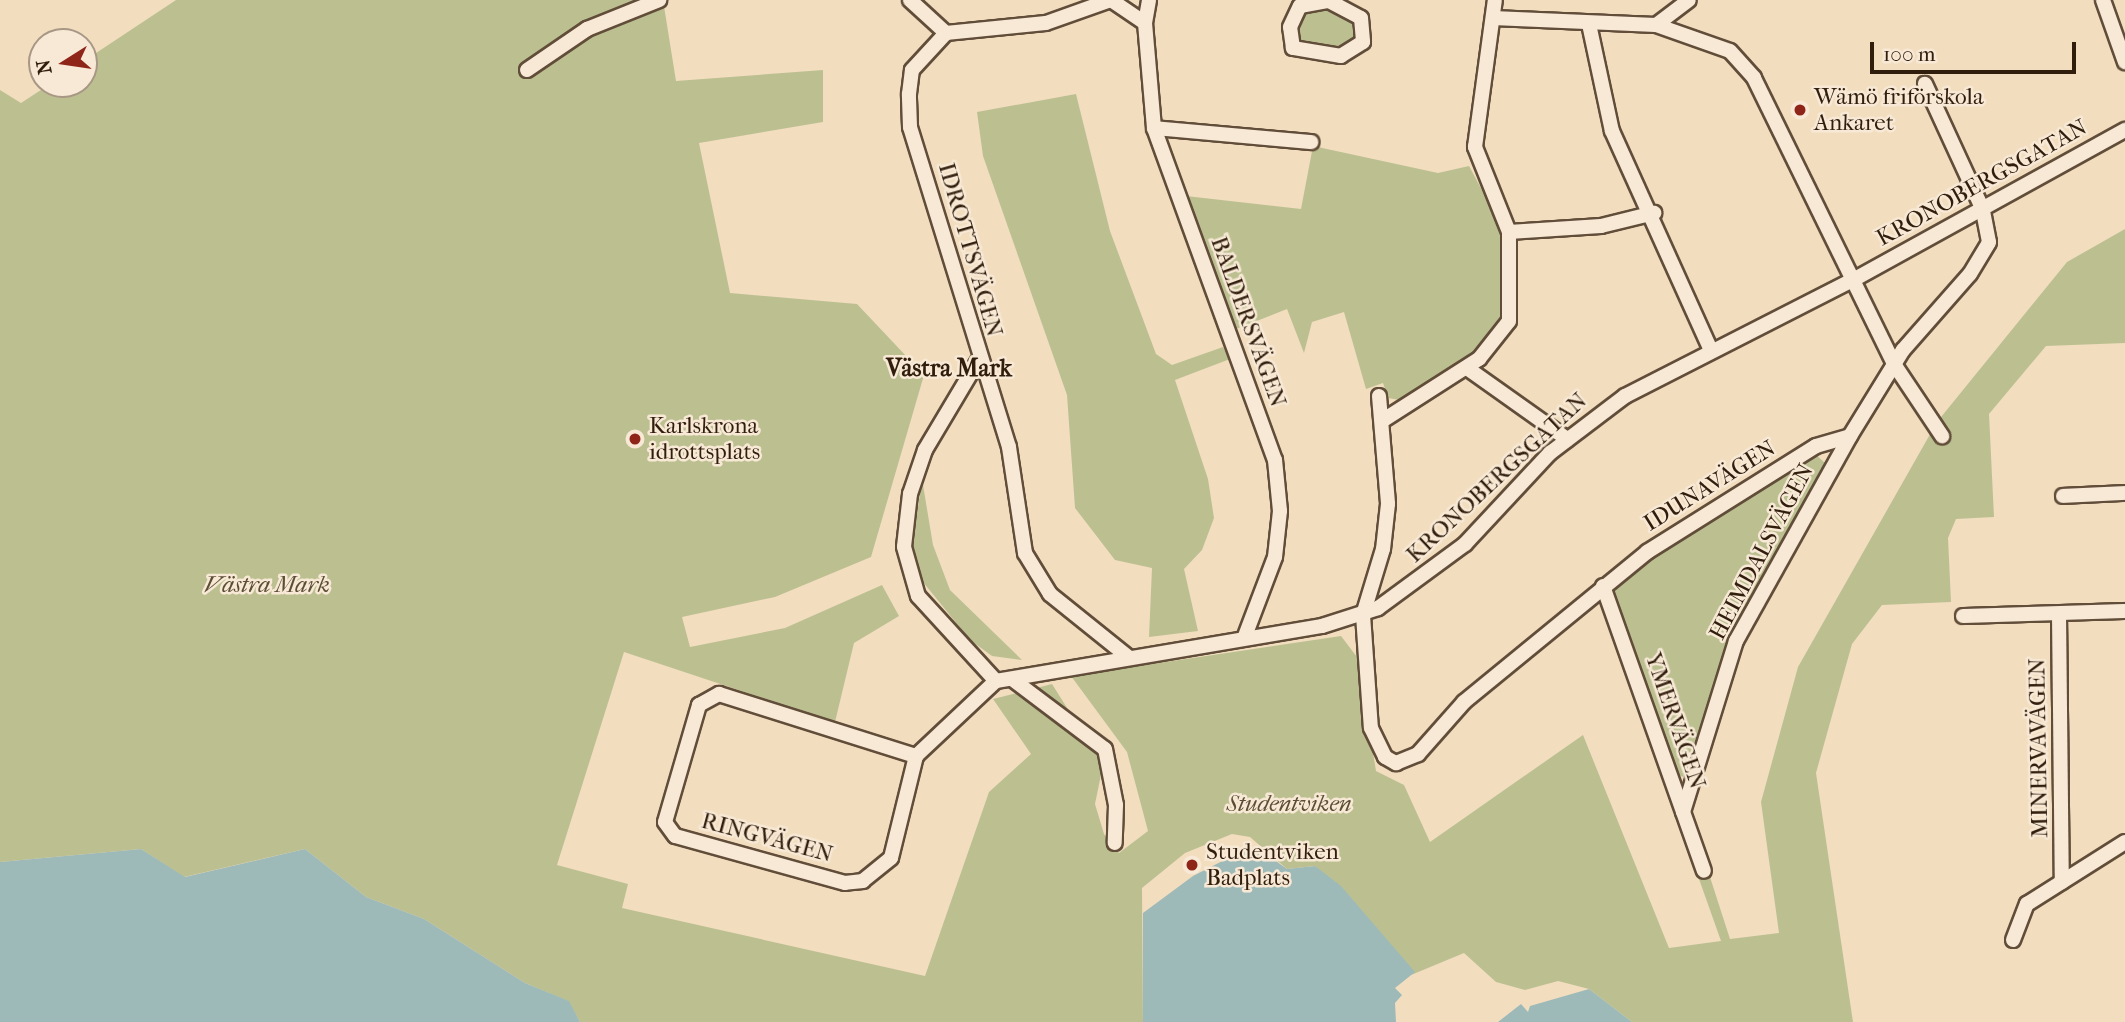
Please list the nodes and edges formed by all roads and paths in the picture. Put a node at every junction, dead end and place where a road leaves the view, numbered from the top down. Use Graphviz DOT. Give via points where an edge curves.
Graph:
graph roads {
  1 [pos="659,0"];
  2 [pos="910,0"];
  3 [pos="1111,0"];
  4 [pos="1149,0"];
  5 [pos="1329,0"];
  6 [pos="1496,0"];
  7 [pos="1689,0"];
  8 [pos="2103,0"];
  9 [pos="1493,18"];
  10 [pos="1144,23"];
  11 [pos="1589,24"];
  12 [pos="1656,25"];
  13 [pos="946,33"];
  14 [pos="2125,62"];
  15 [pos="527,70"];
  16 [pos="1925,84"];
  17 [pos="1154,128"];
  18 [pos="2125,130"];
  19 [pos="1311,142"];
  20 [pos="1983,210"];
  21 [pos="1654,213"];
  22 [pos="1509,232"];
  23 [pos="1853,280"];
  24 [pos="1710,348"];
  25 [pos="978,361"];
  26 [pos="1894,364"];
  27 [pos="1467,368"];
  28 [pos="1378,396"];
  29 [pos="1385,419"];
  30 [pos="1850,436"];
  31 [pos="1942,436"];
  32 [pos="1567,439"];
  33 [pos="2125,493"];
  34 [pos="2063,496"];
  35 [pos="1603,586"];
  36 [pos="2125,611"];
  37 [pos="2059,614"];
  38 [pos="1363,615"];
  39 [pos="1963,616"];
  40 [pos="1245,636"];
  41 [pos="1127,656"];
  42 [pos="1012,679"];
  43 [pos="996,681"];
  44 [pos="916,756"];
  45 [pos="1684,812"];
  46 [pos="2125,842"];
  47 [pos="1115,843"];
  48 [pos="1704,871"];
  49 [pos="2062,882"];
  50 [pos="2013,940"];
  1 -- 15 [label="street" via="587,29"];
  2 -- 13 [label="street"];
  3 -- 10 [label="street"];
  3 -- 13 [label="street" via="1046,23"];
  4 -- 10 [label="street, BALDERSVÄGEN"];
  5 -- 5 [label="street" via="1300,6 1290,27 1293,48 1341,57 1363,42 1361,18"];
  6 -- 9 [label="street"];
  7 -- 12 [label="street"];
  8 -- 14 [label="street"];
  9 -- 11 [label="street"];
  9 -- 22 [label="street" via="1475,147"];
  10 -- 17 [label="street, BALDERSVÄGEN"];
  11 -- 12 [label="street"];
  11 -- 21 [label="street" via="1601,100"];
  12 -- 23 [label="street" via="1730,51 1754,78"];
  13 -- 25 [label="street, IDROTTSVÄGEN" via="912,70 910,127"];
  16 -- 20 [label="street"];
  17 -- 19 [label="street"];
  17 -- 40 [label="street, BALDERSVÄGEN" via="1275,460 1280,511 1275,557"];
  18 -- 20 [label="street, KRONOBERGSGATAN"];
  20 -- 23 [label="street, KRONOBERGSGATAN"];
  20 -- 26 [label="street" via="1989,242 1970,274"];
  21 -- 22 [label="street" via="1601,226"];
  21 -- 24 [label="street"];
  22 -- 27 [label="street" via="1509,321"];
  23 -- 24 [label="street, KRONOBERGSGATAN"];
  23 -- 26 [label="street"];
  24 -- 32 [label="street, KRONOBERGSGATAN" via="1625,396"];
  25 -- 41 [label="street, IDROTTSVÄGEN" via="1009,447 1025,553 1050,594"];
  25 -- 43 [label="street" via="925,450 910,494 907,576 938,621"];
  26 -- 30 [label="street"];
  26 -- 31 [label="street"];
  27 -- 29 [label="street"];
  27 -- 32 [label="street"];
  28 -- 29 [label="street"];
  29 -- 38 [label="street" via="1384,549"];
  30 -- 35 [label="street, IDUNAVÄGEN" via="1816,446"];
  30 -- 45 [label="street, HEIMDALSVÄGEN" via="1736,641"];
  32 -- 38 [label="street, KRONOBERGSGATAN" via="1465,544 1396,599"];
  33 -- 34 [label="street"];
  35 -- 38 [label="street, IDUNAVÄGEN" via="1464,702 1418,754 1395,763 1385,757 1371,728"];
  35 -- 45 [label="street, YMERVÄGEN"];
  36 -- 37 [label="street"];
  37 -- 39 [label="street"];
  37 -- 49 [label="street, MINERVAVÄGEN"];
  38 -- 40 [label="street, KRONOBERGSGATAN"];
  40 -- 41 [label="street, KRONOBERGSGATAN"];
  41 -- 42 [label="street, KRONOBERGSGATAN"];
  42 -- 43 [label="street"];
  42 -- 47 [label="street" via="1105,749 1116,805"];
  43 -- 44 [label="street"];
  44 -- 44 [label="street, RINGVÄGEN" via="719,695 699,705 665,822 675,836 845,883 863,881 891,858"];
  45 -- 48 [label="street, YMERVÄGEN"];
  46 -- 49 [label="street"];
  49 -- 50 [label="street" via="2027,904"];
}
